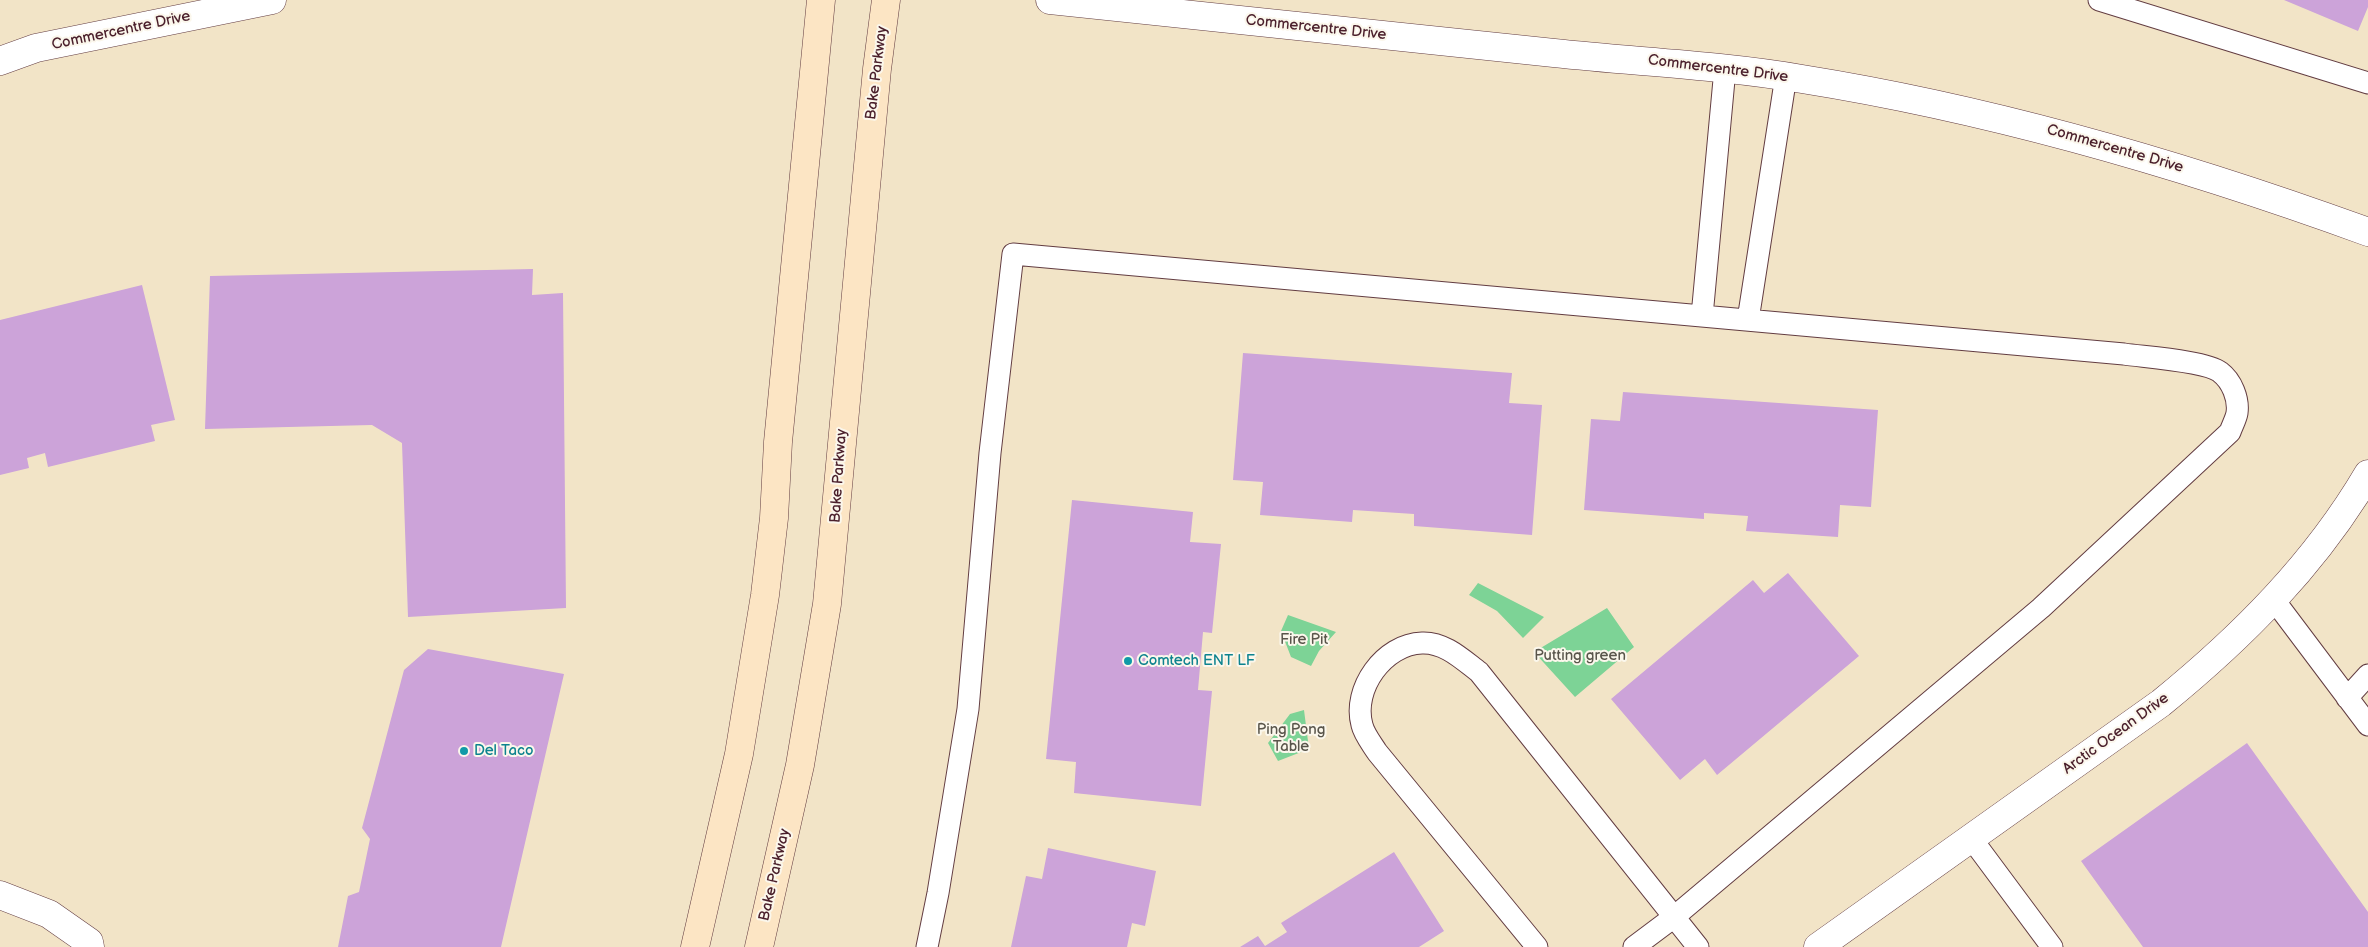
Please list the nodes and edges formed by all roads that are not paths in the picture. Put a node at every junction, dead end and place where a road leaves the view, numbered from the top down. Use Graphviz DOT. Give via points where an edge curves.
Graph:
graph roads {
  1 [pos="272,0"];
  2 [pos="821,0"];
  3 [pos="886,0"];
  4 [pos="1050,0"];
  5 [pos="2099,0"];
  6 [pos="0,61"];
  7 [pos="1726,69"];
  8 [pos="1786,76"];
  9 [pos="2368,83"];
  10 [pos="2368,232"];
  11 [pos="1702,316"];
  12 [pos="1748,320"];
  13 [pos="2368,474"];
  14 [pos="2274,600"];
  15 [pos="2368,675"];
  16 [pos="2347,698"];
  17 [pos="2368,726"];
  18 [pos="1971,838"];
  19 [pos="0,895"];
  20 [pos="1674,917"];
  21 [pos="89,945"];
  22 [pos="694,947"];
  23 [pos="759,947"];
  24 [pos="927,947"];
  25 [pos="1537,947"];
  26 [pos="1634,947"];
  27 [pos="1698,947"];
  28 [pos="1818,947"];
  29 [pos="2052,947"];
  1 -- 6 [label="street, Commercentre Drive" via="36,48"];
  2 -- 22 [label="main road" via="765,595 738,754"];
  3 -- 23 [label="main road, Bake Parkway" via="876,69 827,604 800,765"];
  4 -- 7 [label="street, Commercentre Drive"];
  5 -- 9 [label="lane"];
  7 -- 8 [label="street, Commercentre Drive"];
  7 -- 11 [label="lane"];
  8 -- 10 [label="street, Commercentre Drive" via="2028,125 2194,171"];
  8 -- 12 [label="lane"];
  11 -- 12 [label="lane"];
  11 -- 24 [label="lane" via="1013,254 990,453 968,709"];
  12 -- 20 [label="lane" via="2124,354 2205,366 2219,371 2230,384 2237,398 2237,414 2230,432 2041,608"];
  13 -- 14 [label="street, Arctic Ocean Drive" via="2322,542"];
  14 -- 16 [label="lane"];
  14 -- 18 [label="street, Arctic Ocean Drive" via="2213,661 2161,703"];
  15 -- 16 [label="lane"];
  16 -- 17 [label="lane"];
  18 -- 28 [label="street, Arctic Ocean Drive"];
  18 -- 29 [label="lane"];
  19 -- 21 [label="street" via="50,914"];
  20 -- 25 [label="lane" via="1479,672 1452,651 1423,642 1404,648 1384,659 1368,679 1360,702 1362,726 1377,752"];
  20 -- 26 [label="lane"];
  20 -- 27 [label="lane"];
}
